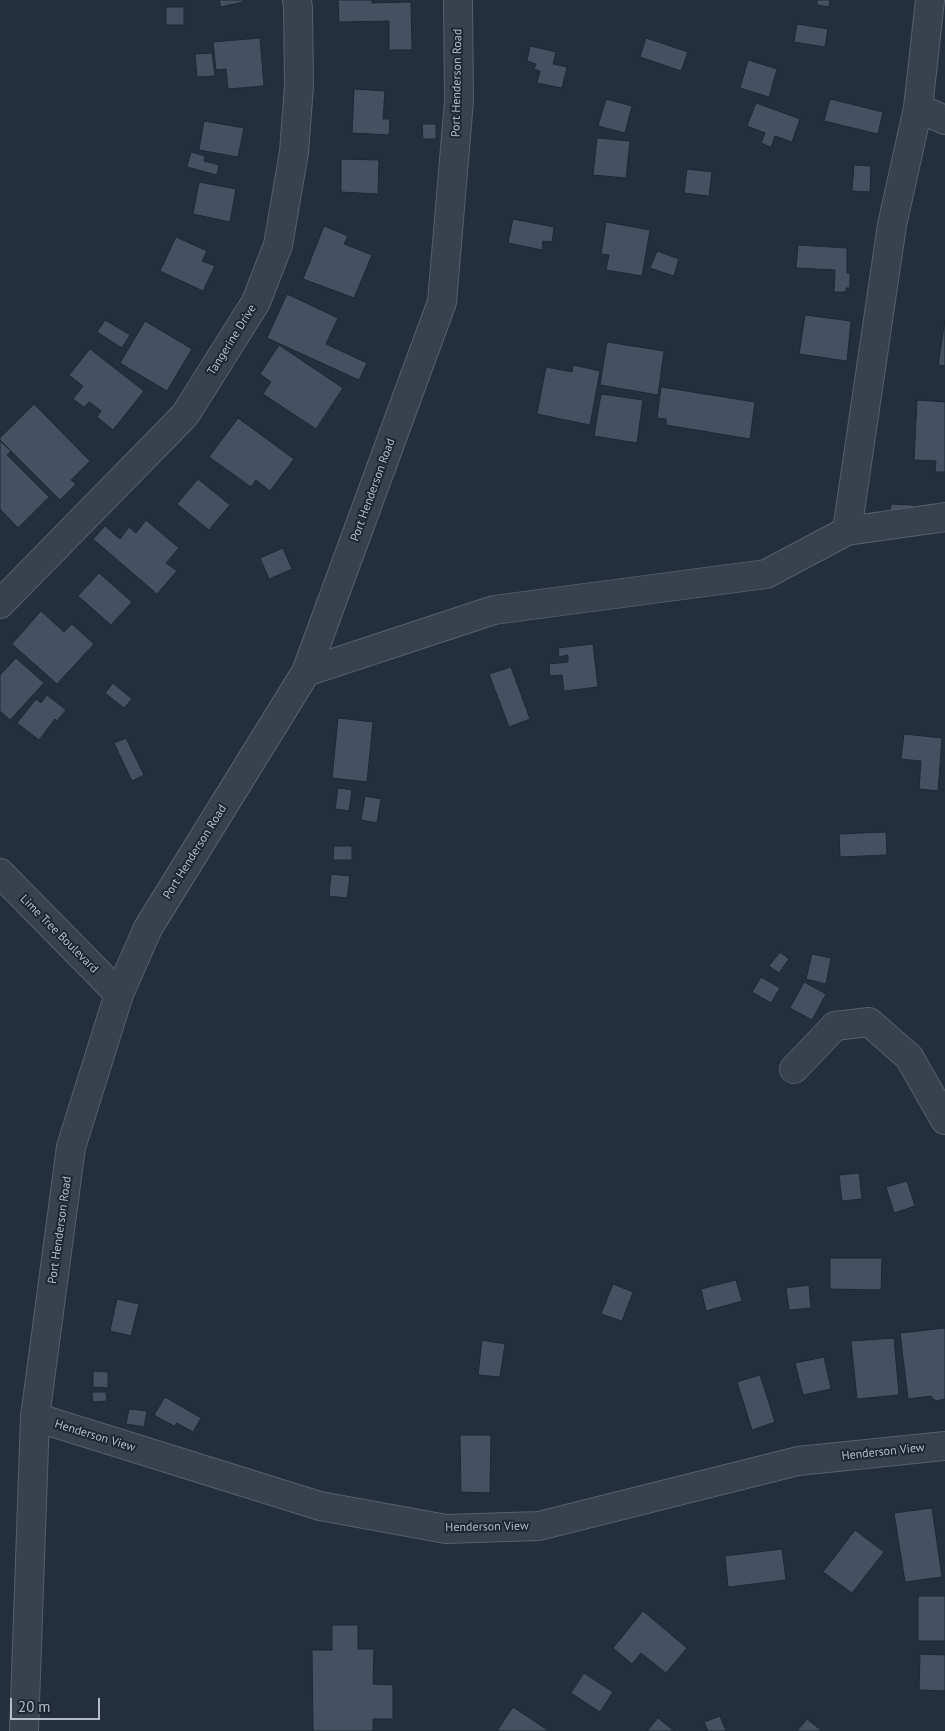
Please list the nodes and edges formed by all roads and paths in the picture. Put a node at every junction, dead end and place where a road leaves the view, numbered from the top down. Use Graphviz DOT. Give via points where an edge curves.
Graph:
graph roads {
  1 [pos="297,0"];
  2 [pos="458,0"];
  3 [pos="930,0"];
  4 [pos="918,108"];
  5 [pos="945,120"];
  6 [pos="945,517"];
  7 [pos="848,531"];
  8 [pos="0,604"];
  9 [pos="306,672"];
  10 [pos="0,873"];
  11 [pos="119,994"];
  12 [pos="794,1069"];
  13 [pos="945,1120"];
  14 [pos="35,1417"];
  15 [pos="945,1446"];
  16 [pos="24,1731"];
  1 -- 8 [label="street, Tangerine Drive" via="299,86 294,152 278,245 256,302 185,415"];
  2 -- 9 [label="street, Port Henderson Road" via="459,102 442,302"];
  3 -- 4 [label="street"];
  4 -- 5 [label="street"];
  4 -- 7 [label="street" via="892,225"];
  6 -- 7 [label="street"];
  7 -- 9 [label="street" via="766,574 494,610"];
  9 -- 11 [label="street, Port Henderson Road" via="148,928"];
  10 -- 11 [label="street, Lime Tree Boulevard"];
  11 -- 14 [label="street, Port Henderson Road" via="71,1147"];
  12 -- 13 [label="street" via="835,1026 869,1022 909,1057"];
  14 -- 15 [label="street, Henderson View" via="320,1506 446,1529 539,1526 798,1461"];
  14 -- 16 [label="street, Port Henderson Road"];
}
